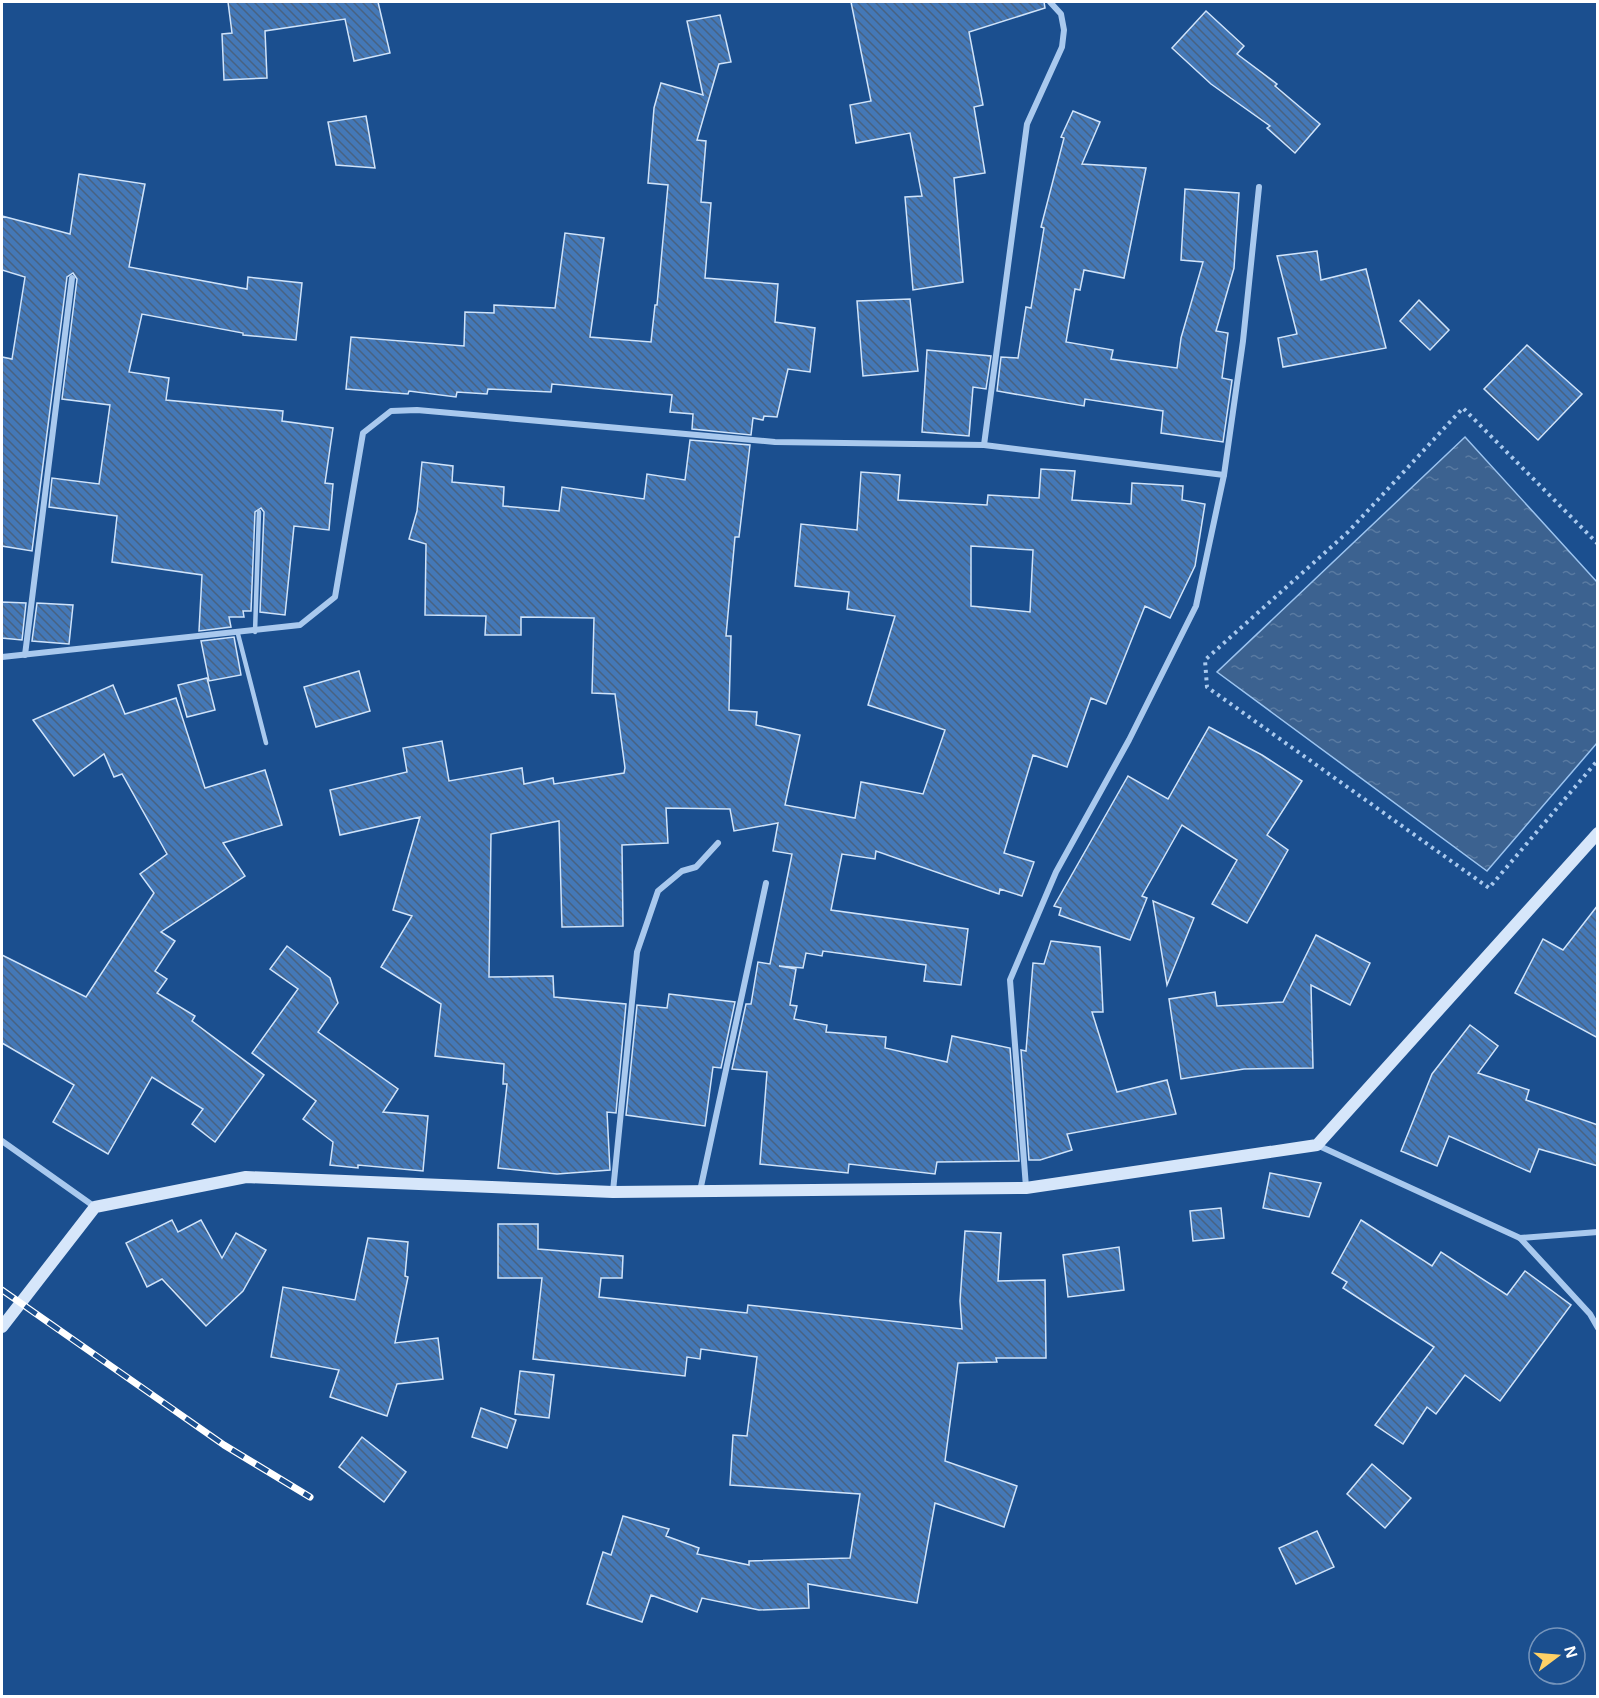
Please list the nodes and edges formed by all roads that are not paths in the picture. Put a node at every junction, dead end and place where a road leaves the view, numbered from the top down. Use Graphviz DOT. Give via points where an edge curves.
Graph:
graph roads {
  1 [pos="1050,2"];
  2 [pos="1259,187"];
  3 [pos="72,278"];
  4 [pos="984,445"];
  5 [pos="1224,475"];
  6 [pos="259,512"];
  7 [pos="255,632"];
  8 [pos="238,634"];
  9 [pos="25,655"];
  10 [pos="2,657"];
  11 [pos="266,743"];
  12 [pos="1598,833"];
  13 [pos="718,843"];
  14 [pos="765,883"];
  15 [pos="2,1141"];
  16 [pos="1317,1145"];
  17 [pos="1026,1188"];
  18 [pos="700,1191"];
  19 [pos="613,1192"];
  20 [pos="95,1207"];
  21 [pos="1598,1232"];
  22 [pos="1520,1238"];
  23 [pos="2,1327"];
  24 [pos="1598,1328"];
  1 -- 4 [label="street" via="1060,14 1064,30 1062,47 1027,124"];
  2 -- 5 [label="street"];
  3 -- 9 [label="street"];
  4 -- 5 [label="street"];
  4 -- 7 [label="street" via="775,442 417,410 391,411 363,433 335,597 300,625"];
  5 -- 17 [label="street" via="1196,606 1056,873 1010,980"];
  6 -- 7 [label="lane"];
  7 -- 8 [label="street"];
  8 -- 9 [label="street"];
  8 -- 11 [label="lane"];
  9 -- 10 [label="street"];
  12 -- 16 [label="street"];
  13 -- 19 [label="street" via="696,867 682,871 658,891 637,952"];
  14 -- 18 [label="street"];
  15 -- 20 [label="street"];
  16 -- 17 [label="street"];
  16 -- 22 [label="street"];
  17 -- 18 [label="street"];
  18 -- 19 [label="street"];
  19 -- 20 [label="street" via="246,1177"];
  20 -- 23 [label="street"];
  21 -- 22 [label="street"];
  22 -- 24 [label="street" via="1590,1314"];
}
